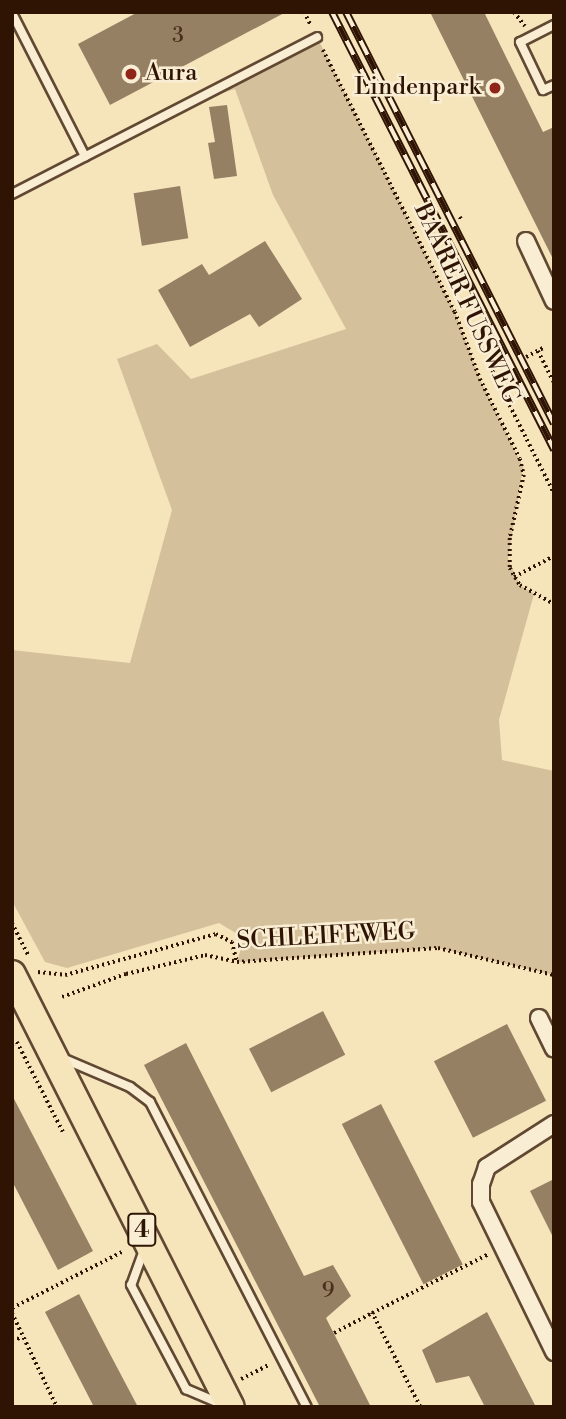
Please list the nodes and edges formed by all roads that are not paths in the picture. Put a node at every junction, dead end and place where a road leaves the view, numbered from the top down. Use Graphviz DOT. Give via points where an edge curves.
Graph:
graph roads {
  1 [pos="12,13"];
  2 [pos="554,25"];
  3 [pos="317,37"];
  4 [pos="554,85"];
  5 [pos="85,156"];
  6 [pos="12,194"];
  7 [pos="526,241"];
  8 [pos="554,301"];
  9 [pos="12,974"];
  10 [pos="539,1018"];
  11 [pos="554,1049"];
  12 [pos="53,1054"];
  13 [pos="554,1124"];
  14 [pos="554,1352"];
  15 [pos="228,1401"];
  16 [pos="307,1407"];
  1 -- 5 [label="lane"];
  2 -- 4 [label="lane" via="520,42 543,90"];
  3 -- 5 [label="lane"];
  5 -- 6 [label="lane"];
  7 -- 8 [label="street"];
  9 -- 12 [label="main road, 4"];
  10 -- 11 [label="street"];
  12 -- 15 [label="main road, 4"];
  12 -- 16 [label="lane" via="130,1087 150,1102"];
  13 -- 14 [label="street" via="487,1167 481,1202"];
}
